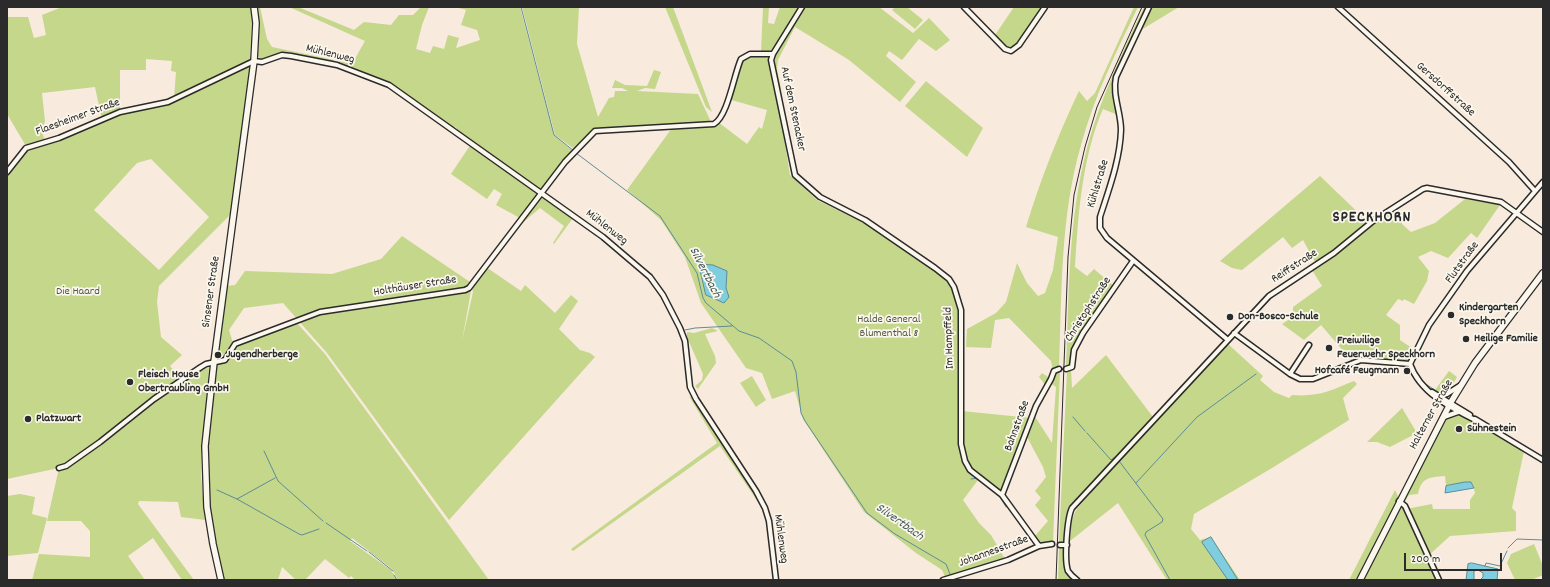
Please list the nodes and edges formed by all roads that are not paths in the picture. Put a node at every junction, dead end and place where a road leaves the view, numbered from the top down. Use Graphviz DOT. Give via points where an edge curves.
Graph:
graph roads {
  1 [pos="254,7"];
  2 [pos="802,7"];
  3 [pos="964,7"];
  4 [pos="1045,7"];
  5 [pos="1149,7"];
  6 [pos="1338,7"];
  7 [pos="773,54"];
  8 [pos="254,61"];
  9 [pos="7,172"];
  10 [pos="795,175"];
  11 [pos="1543,182"];
  12 [pos="1535,191"];
  13 [pos="541,193"];
  14 [pos="1517,213"];
  15 [pos="1543,232"];
  16 [pos="1133,261"];
  17 [pos="1543,273"];
  18 [pos="1234,333"];
  19 [pos="1228,340"];
  20 [pos="1309,345"];
  21 [pos="214,362"];
  22 [pos="1410,364"];
  23 [pos="1059,369"];
  24 [pos="1066,369"];
  25 [pos="1290,374"];
  26 [pos="1461,385"];
  27 [pos="1428,390"];
  28 [pos="1440,395"];
  29 [pos="1450,404"];
  30 [pos="1459,412"];
  31 [pos="1442,418"];
  32 [pos="1477,421"];
  33 [pos="1543,460"];
  34 [pos="59,468"];
  35 [pos="1002,496"];
  36 [pos="1400,501"];
  37 [pos="1052,544"];
  38 [pos="1060,544"];
  39 [pos="1067,545"];
  40 [pos="1038,546"];
  41 [pos="221,580"];
  42 [pos="776,580"];
  43 [pos="943,580"];
  44 [pos="1076,580"];
  45 [pos="1360,580"];
  46 [pos="1439,580"];
  1 -- 8 [label="main road, Sinsener Straße"];
  2 -- 7 [label="street, Auf dem Stenacker"];
  3 -- 4 [label="street" via="1005,49 1011,51 1019,45"];
  5 -- 16 [label="street, Kühlstraße" via="1116,77 1121,138 1099,222 1107,238"];
  6 -- 12 [label="street, Gersdorffstraße" via="1509,162"];
  7 -- 10 [label="street, Auf dem Stenacker" via="773,73"];
  7 -- 13 [label="street, Holthäuser Straße" via="750,54 741,59 720,119 714,124 597,130 576,149"];
  8 -- 9 [label="street, Flaesheimer Straße" via="168,102 120,112 59,138 32,145 23,151"];
  8 -- 13 [label="street, Mühlenweg" via="262,62 282,55 298,57 337,65 389,85"];
  8 -- 21 [label="main road, Sinsener Straße"];
  10 -- 35 [label="street, Im Hampffeld" via="820,198 865,220 938,270 951,282 961,310 962,444 965,461 970,470"];
  11 -- 12 [label="street, Flutstraße"];
  12 -- 14 [label="street, Flutstraße"];
  13 -- 21 [label="street, Holthäuser Straße" via="469,288 320,312 235,344 225,360"];
  13 -- 42 [label="street, Mühlenweg" via="604,237 650,278 663,295 685,341 690,387 765,508"];
  14 -- 15 [label="street, Reiffstraße"];
  14 -- 18 [label="street, Reiffstraße" via="1502,202 1423,189 1270,296"];
  14 -- 22 [label="street, Flutstraße" via="1467,271 1431,322"];
  16 -- 19 [label="street, Kühlstraße"];
  16 -- 24 [label="street, Christophstraße" via="1083,333 1074,350 1072,367"];
  17 -- 26 [label="main road, Halterner Straße"];
  18 -- 19 [label="street, Reiffstraße"];
  18 -- 25 [label="street"];
  19 -- 39 [label="street, Reiffstraße" via="1075,504 1070,512"];
  20 -- 25 [label="street"];
  21 -- 34 [label="street, Holthäuser Straße" via="206,364 154,399 100,442 66,466"];
  21 -- 41 [label="main road, Sinsener Straße" via="205,446 205,485 210,528"];
  22 -- 25 [label="street" via="1362,360 1314,379 1300,379"];
  22 -- 27 [label="street" via="1416,377"];
  23 -- 35 [label="street, Bahnstraße" via="1054,371 1039,399"];
  26 -- 28 [label="street" via="1447,394"];
  26 -- 29 [label="main road, Halterner Straße"];
  27 -- 28 [label="street"];
  27 -- 29 [label="street"];
  28 -- 29 [label="street"];
  29 -- 30 [label="street"];
  29 -- 31 [label="main road, Halterner Straße"];
  29 -- 32 [label="street"];
  30 -- 31 [label="street"];
  30 -- 32 [label="street"];
  31 -- 36 [label="main road, Halterner Straße"];
  32 -- 33 [label="street"];
  35 -- 40 [label="street, Im Hampffeld"];
  36 -- 45 [label="main road, Halterner Straße"];
  36 -- 46 [label="street"];
  37 -- 40 [label="street, Johannesstraße"];
  38 -- 39 [label="street"];
  39 -- 44 [label="street, Reiffstraße" via="1068,570"];
  40 -- 43 [label="street, Johannesstraße" via="1008,560"];
}
